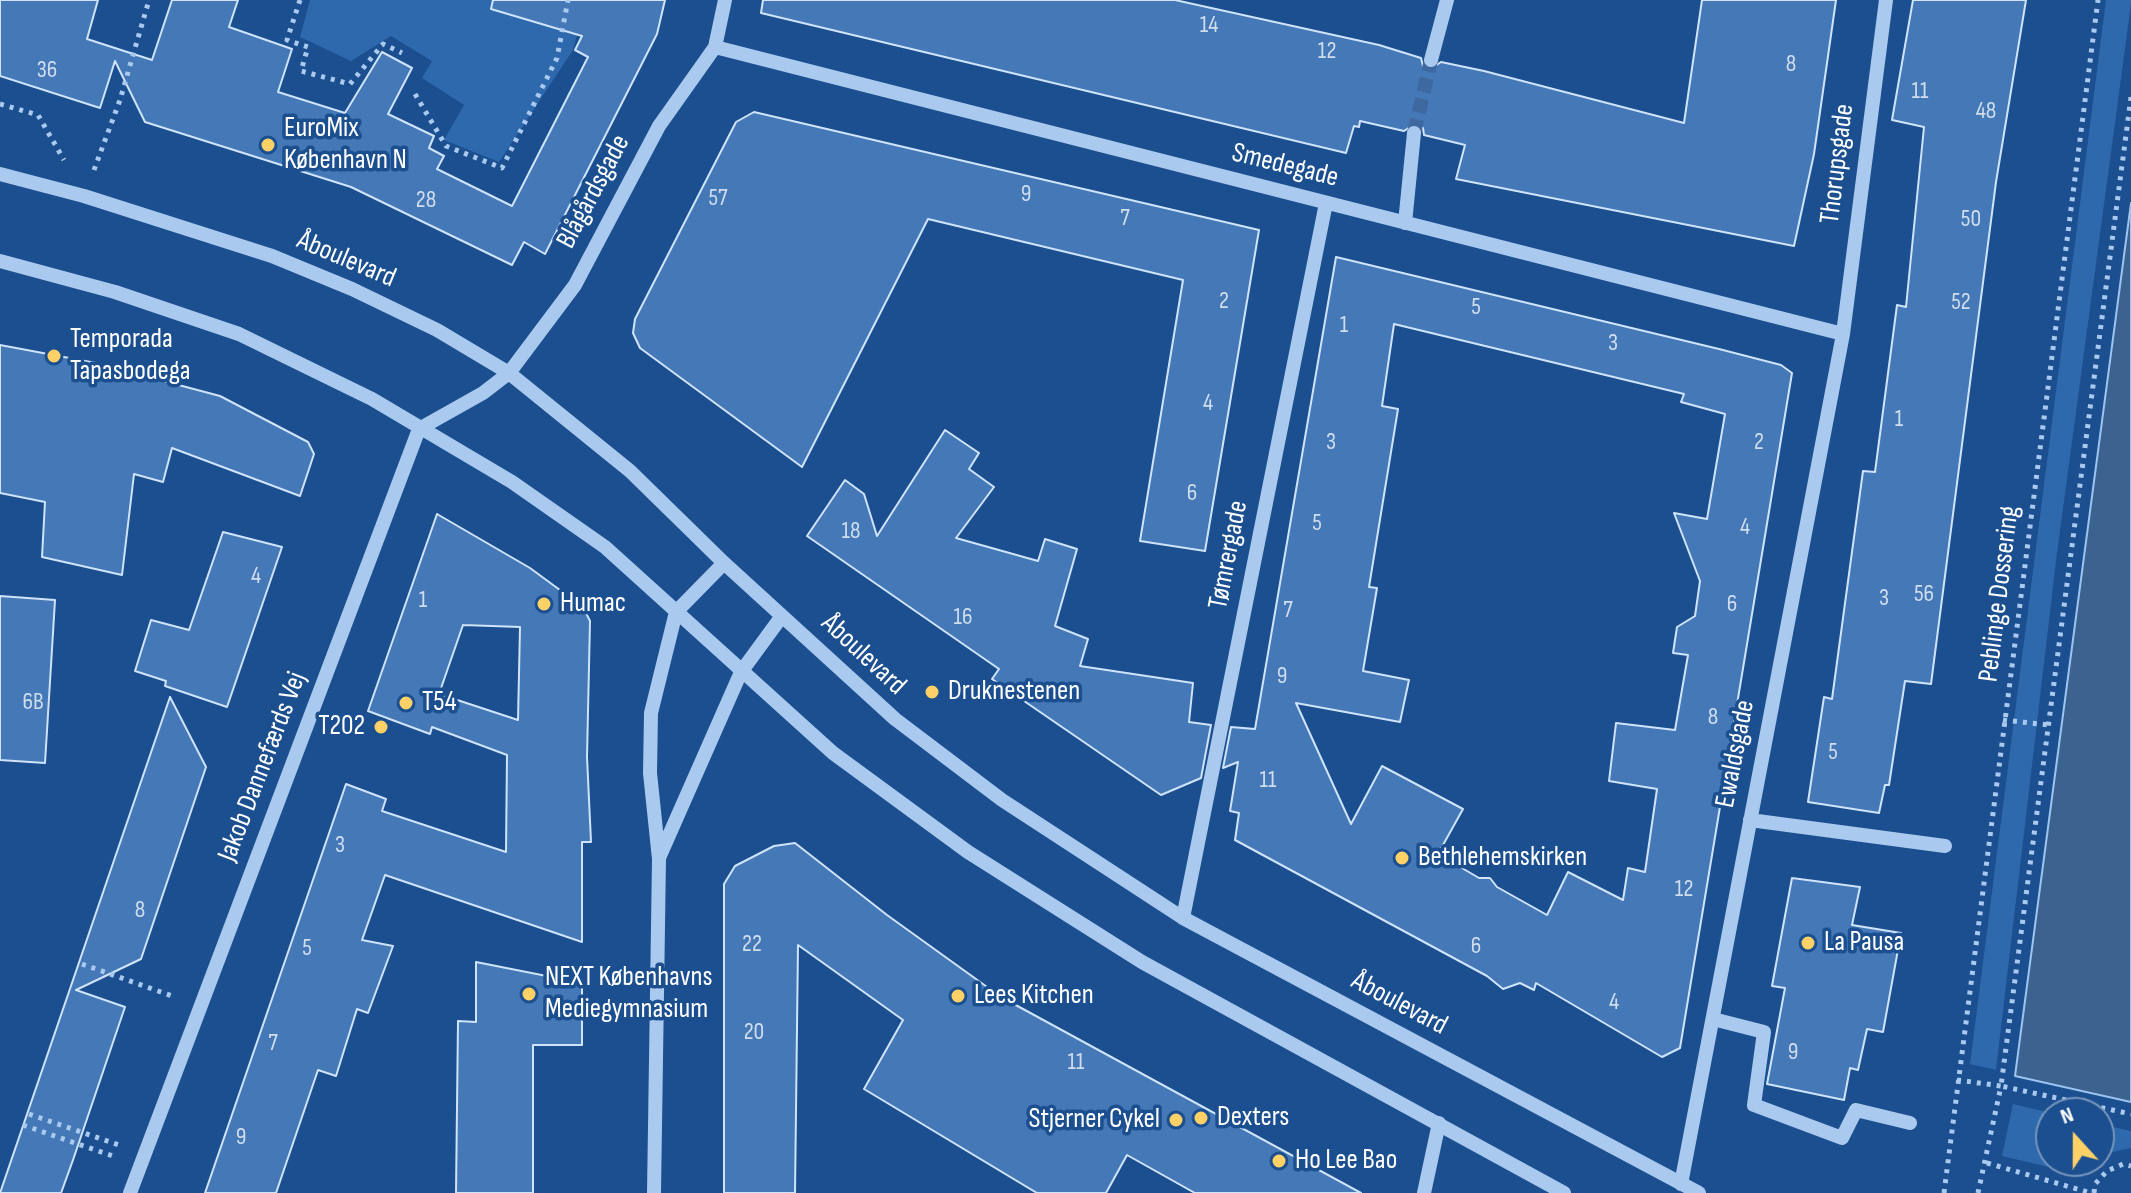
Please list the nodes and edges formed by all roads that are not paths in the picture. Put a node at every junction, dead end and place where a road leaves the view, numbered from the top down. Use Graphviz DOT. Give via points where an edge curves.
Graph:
graph roads {
  1 [pos="725,0"];
  2 [pos="1447,0"];
  3 [pos="1886,0"];
  4 [pos="715,47"];
  5 [pos="1431,60"];
  6 [pos="1414,133"];
  7 [pos="0,174"];
  8 [pos="1326,203"];
  9 [pos="1405,223"];
  10 [pos="0,261"];
  11 [pos="1843,334"];
  12 [pos="509,373"];
  13 [pos="419,429"];
  14 [pos="724,563"];
  15 [pos="676,612"];
  16 [pos="782,616"];
  17 [pos="741,672"];
  18 [pos="1750,820"];
  19 [pos="1945,846"];
  20 [pos="659,859"];
  21 [pos="1183,918"];
  22 [pos="1713,1019"];
  23 [pos="1439,1123"];
  24 [pos="1910,1123"];
  25 [pos="1681,1184"];
  26 [pos="130,1193"];
  27 [pos="654,1193"];
  28 [pos="1424,1193"];
  29 [pos="1564,1193"];
  30 [pos="1699,1193"];
  1 -- 4 [label="street, Blågårdsgade"];
  2 -- 5 [label="street"];
  3 -- 11 [label="street, Thorupsgade"];
  4 -- 8 [label="street, Smedegade"];
  4 -- 12 [label="street, Blågårdsgade" via="659,126 575,285"];
  6 -- 9 [label="street"];
  7 -- 12 [label="street, Åboulevard" via="272,256 437,330"];
  8 -- 9 [label="street, Smedegade"];
  8 -- 21 [label="street, Tømrergade"];
  9 -- 11 [label="street, Smedegade"];
  10 -- 13 [label="street" via="239,334 372,399"];
  11 -- 18 [label="street, Ewaldsgade"];
  12 -- 13 [label="street, Blågårdsgade"];
  12 -- 14 [label="street, Åboulevard" via="630,471"];
  13 -- 15 [label="street" via="564,516"];
  13 -- 26 [label="street, Jakob Dannefærds Vej"];
  14 -- 15 [label="street"];
  14 -- 16 [label="street, Åboulevard"];
  15 -- 17 [label="street"];
  15 -- 20 [label="street" via="651,713 650,773"];
  16 -- 17 [label="street"];
  16 -- 21 [label="street, Åboulevard" via="918,737 1002,800"];
  17 -- 20 [label="street"];
  17 -- 23 [label="street" via="879,788 1046,903 1142,962"];
  18 -- 19 [label="street"];
  18 -- 22 [label="street, Ewaldsgade"];
  20 -- 27 [label="street"];
  21 -- 25 [label="street, Åboulevard"];
  22 -- 24 [label="street" via="1764,1032 1754,1105 1842,1138 1856,1110"];
  22 -- 25 [label="street, Ewaldsgade"];
  23 -- 28 [label="street"];
  23 -- 29 [label="street"];
  25 -- 30 [label="street, Åboulevard"];
}
